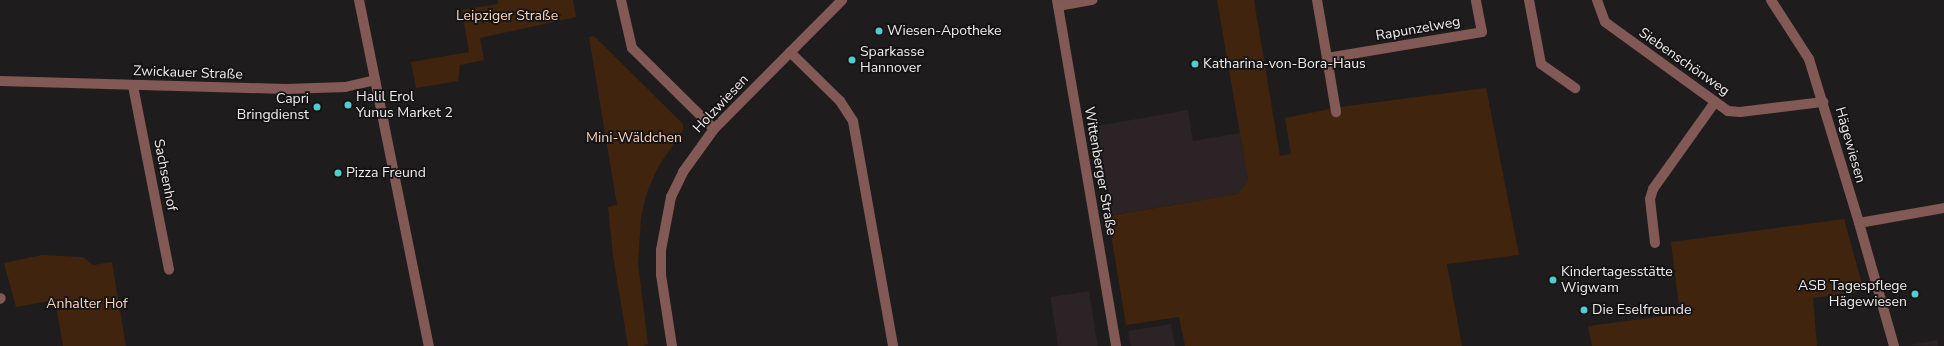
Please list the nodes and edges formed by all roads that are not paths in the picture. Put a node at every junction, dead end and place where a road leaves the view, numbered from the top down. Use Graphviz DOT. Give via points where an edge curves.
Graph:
graph roads {
  1 [pos="359,0"];
  2 [pos="621,0"];
  3 [pos="842,0"];
  4 [pos="1092,0"];
  5 [pos="1317,0"];
  6 [pos="1476,0"];
  7 [pos="1529,0"];
  8 [pos="1597,0"];
  9 [pos="1771,0"];
  10 [pos="1057,3"];
  11 [pos="790,52"];
  12 [pos="1327,58"];
  13 [pos="375,80"];
  14 [pos="0,81"];
  15 [pos="133,86"];
  16 [pos="1575,88"];
  17 [pos="1715,102"];
  18 [pos="1823,102"];
  19 [pos="1336,112"];
  20 [pos="714,129"];
  21 [pos="1944,208"];
  22 [pos="1859,223"];
  23 [pos="1656,244"];
  24 [pos="169,270"];
  25 [pos="429,346"];
  26 [pos="672,346"];
  27 [pos="893,346"];
  28 [pos="1116,346"];
  29 [pos="1894,346"];
  1 -- 13 [label="street"];
  2 -- 20 [label="street" via="632,48"];
  3 -- 11 [label="street, Holzwiesen"];
  4 -- 10 [label="street"];
  5 -- 12 [label="street"];
  6 -- 12 [label="street, Rapunzelweg" via="1482,32"];
  7 -- 16 [label="street" via="1541,64"];
  8 -- 17 [label="street, Siebenschönweg" via="1605,22"];
  9 -- 18 [label="street, Hägewiesen" via="1809,59"];
  10 -- 28 [label="street, Wittenberger Straße"];
  11 -- 20 [label="street, Holzwiesen"];
  11 -- 27 [label="street" via="840,101 853,121"];
  12 -- 19 [label="street"];
  13 -- 15 [label="street, Zwickauer Straße" via="345,87 286,89"];
  13 -- 25 [label="street"];
  14 -- 15 [label="street, Zwickauer Straße"];
  15 -- 24 [label="street, Sachsenhof"];
  17 -- 18 [label="street, Siebenschönweg" via="1728,110 1740,112"];
  17 -- 23 [label="street" via="1653,189 1650,199"];
  18 -- 22 [label="street, Hägewiesen"];
  20 -- 26 [label="street, Holzwiesen" via="683,172 671,197 663,227 661,275"];
  21 -- 22 [label="street"];
  22 -- 29 [label="street, Hägewiesen"];
}
